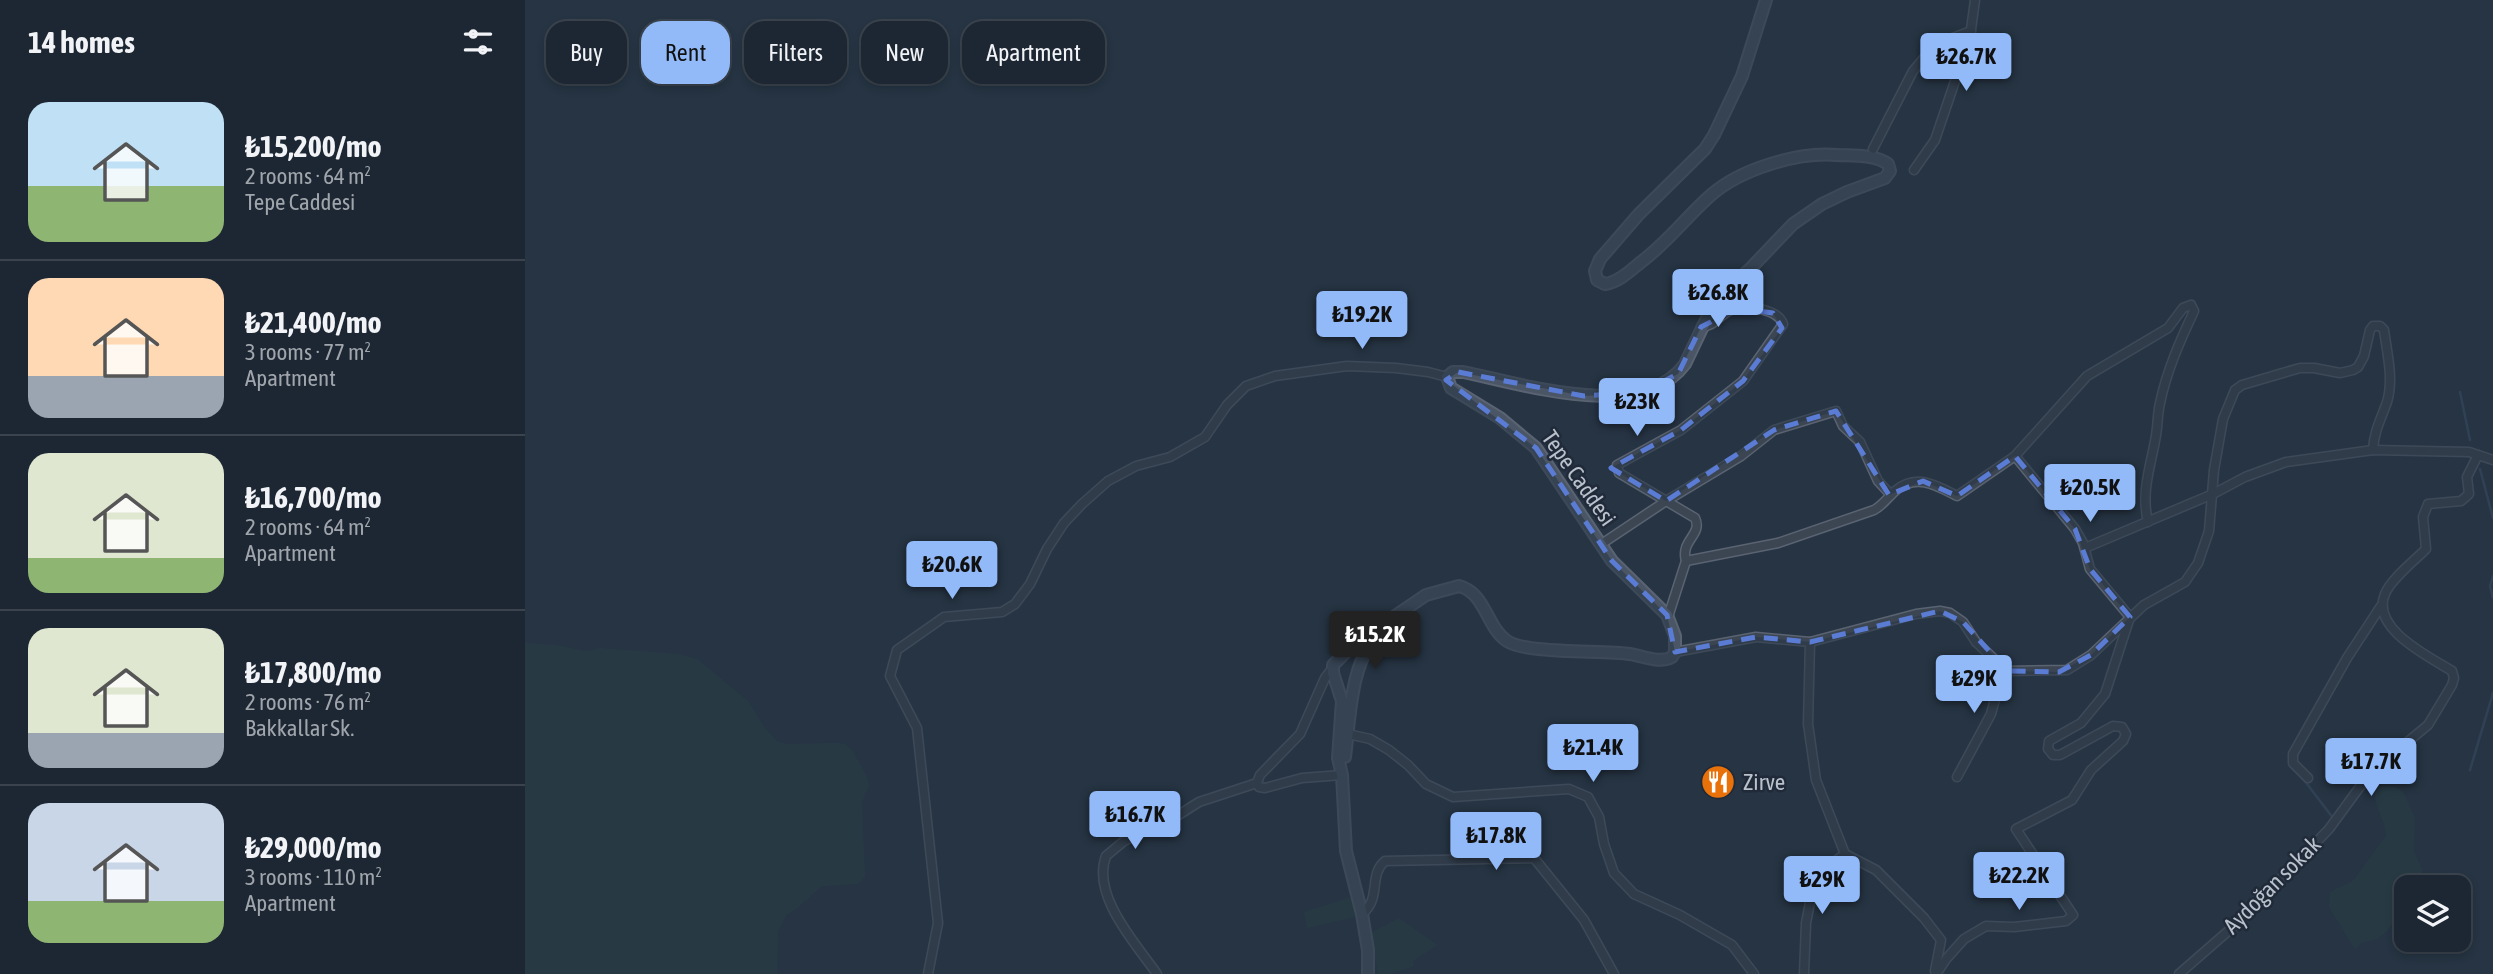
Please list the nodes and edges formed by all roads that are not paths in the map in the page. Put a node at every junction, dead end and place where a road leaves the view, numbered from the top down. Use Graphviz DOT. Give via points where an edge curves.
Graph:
graph roads {
  1 [pos="1766,0"];
  2 [pos="1975,0"];
  3 [pos="1971,31"];
  4 [pos="1874,149"];
  5 [pos="1914,170"];
  6 [pos="1701,327"];
  7 [pos="1447,377"];
  8 [pos="2373,450"];
  9 [pos="2478,455"];
  10 [pos="2015,456"];
  11 [pos="2493,460"];
  12 [pos="2213,494"];
  13 [pos="1891,495"];
  14 [pos="1666,501"];
  15 [pos="2148,522"];
  16 [pos="1600,545"];
  17 [pos="2085,548"];
  18 [pos="1686,561"];
  19 [pos="1445,589"];
  20 [pos="2381,606"];
  21 [pos="1668,617"];
  22 [pos="2130,617"];
  23 [pos="1810,642"];
  24 [pos="1675,652"];
  25 [pos="1342,654"];
  26 [pos="1359,670"];
  27 [pos="2007,671"];
  28 [pos="1334,673"];
  29 [pos="1348,734"];
  30 [pos="1342,775"];
  31 [pos="1957,777"];
  32 [pos="2308,778"];
  33 [pos="1257,783"];
  34 [pos="1845,854"];
  35 [pos="1361,915"];
  36 [pos="1367,972"];
  37 [pos="928,974"];
  38 [pos="1157,974"];
  39 [pos="1614,974"];
  40 [pos="1754,974"];
  41 [pos="1804,974"];
  42 [pos="1935,974"];
  43 [pos="2179,974"];
  1 -- 6 [label="street, Tepe Caddesi" via="1742,76 1714,135 1600,260 1597,280 1605,284 1617,280 1671,237 1713,193 1771,165 1822,154 1878,159 1888,164 1890,171 1885,178 1822,204 1793,224 1716,299"];
  2 -- 3 [label="street"];
  3 -- 4 [label="street" via="1935,46 1913,71"];
  3 -- 5 [label="street" via="1934,140"];
  6 -- 7 [label="street, Tepe Caddesi" via="1685,364 1671,380 1625,395 1584,396 1463,372"];
  6 -- 14 [label="street" via="1711,326 1737,308 1773,313 1783,324 1743,381 1681,430 1616,464 1619,473"];
  7 -- 16 [label="street, Tepe Caddesi" via="1451,388 1500,418 1536,448"];
  7 -- 37 [label="street" via="1347,366 1275,376 1246,386 1205,438 1108,481 1082,504 1064,523 1015,604 1002,612 944,617 897,650 890,676 917,728 937,909"];
  8 -- 9 [label="street"];
  8 -- 12 [label="street" via="2286,462"];
  8 -- 12 [label="street" via="2390,379 2384,330 2377,326 2369,330 2364,356 2353,370 2300,368 2238,387 2223,419"];
  9 -- 11 [label="street"];
  9 -- 20 [label="street" via="2467,477 2469,494 2461,501 2428,504 2423,517 2426,549 2385,592"];
  10 -- 13 [label="street" via="1957,496 1923,481 1905,484"];
  10 -- 15 [label="street" via="2087,376 2160,333 2191,305 2194,311 2160,401 2147,475"];
  10 -- 17 [label="street" via="2075,529"];
  12 -- 15 [label="street"];
  12 -- 22 [label="street" via="2209,531 2191,575"];
  13 -- 14 [label="street" via="1836,411 1774,430 1741,456"];
  13 -- 18 [label="street" via="1874,510 1778,543"];
  14 -- 16 [label="street"];
  14 -- 18 [label="street" via="1697,523 1683,552"];
  15 -- 17 [label="street"];
  16 -- 21 [label="street, Tepe Caddesi"];
  17 -- 22 [label="street" via="2090,569"];
  18 -- 21 [label="street"];
  19 -- 24 [label="street" via="1459,586 1473,592 1493,628 1514,646 1661,660"];
  19 -- 25 [label="street" via="1426,595"];
  19 -- 26 [label="street" via="1374,639"];
  20 -- 32 [label="street" via="2293,754 2293,763"];
  20 -- 43 [label="street, Aydoğan sokak" via="2386,622 2408,643 2452,671 2452,685 2428,725 2370,773 2329,829 2242,919"];
  21 -- 24 [label="street"];
  22 -- 27 [label="street" via="2067,670"];
  22 -- 42 [label="street" via="2105,694 2081,723 2049,741 2048,749 2060,755 2113,726 2122,727 2123,741 2091,770 2072,800 2016,829 2073,915 2066,921 1986,926 1964,939"];
  23 -- 24 [label="street" via="1756,637"];
  23 -- 27 [label="street" via="1941,611 1963,622 1976,642"];
  23 -- 34 [label="street" via="1808,724 1816,780"];
  25 -- 26 [label="street" via="1355,659"];
  25 -- 28 [label="street" via="1335,660"];
  26 -- 28 [label="street" via="1348,681"];
  26 -- 29 [label="street"];
  27 -- 31 [label="street" via="2001,677 1991,714"];
  28 -- 30 [label="street" via="1342,701 1338,758"];
  28 -- 33 [label="street" via="1325,678 1300,734"];
  29 -- 30 [label="street"];
  29 -- 40 [label="street" via="1389,750 1426,784 1453,797 1569,789 1588,797 1599,817 1615,873 1634,894 1732,945"];
  30 -- 33 [label="street" via="1302,778 1265,788"];
  30 -- 35 [label="street" via="1346,851"];
  33 -- 38 [label="street" via="1199,802 1124,841 1106,856 1104,874 1115,916"];
  34 -- 41 [label="street" via="1826,869 1811,897"];
  34 -- 42 [label="street" via="1876,870 1941,940"];
  35 -- 36 [label="street"];
  35 -- 39 [label="street" via="1372,904 1377,873 1385,861 1534,858 1584,920"];
}
